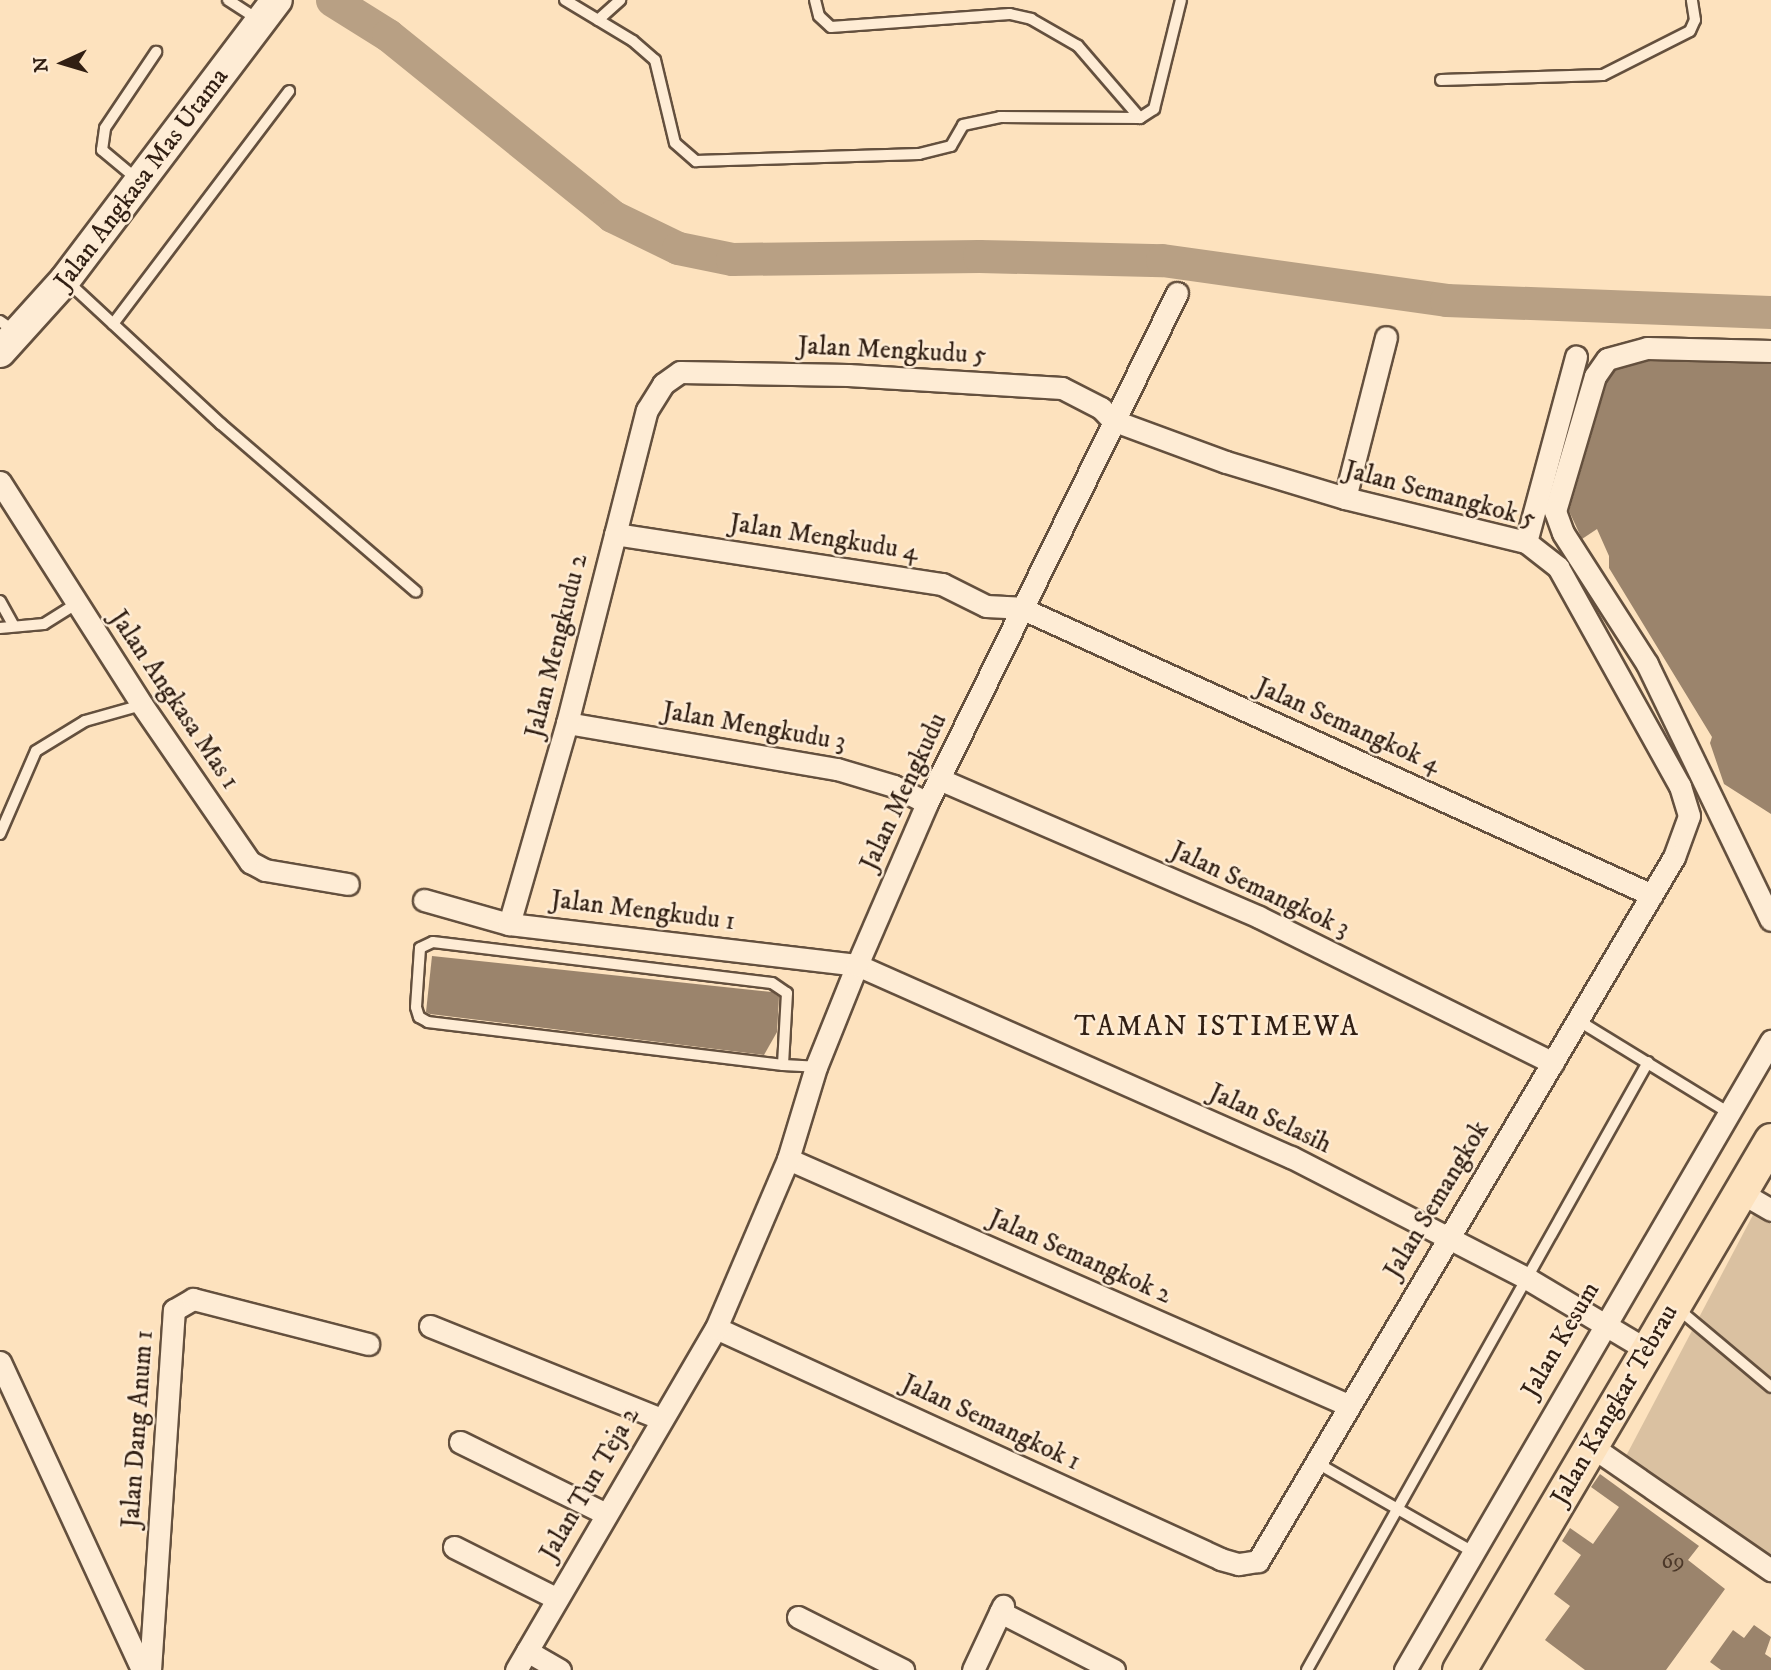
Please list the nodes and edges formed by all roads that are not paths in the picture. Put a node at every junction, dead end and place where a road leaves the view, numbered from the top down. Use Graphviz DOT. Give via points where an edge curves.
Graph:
graph roads {
  1 [pos="228,0"];
  2 [pos="565,0"];
  3 [pos="620,0"];
  4 [pos="815,0"];
  5 [pos="1181,0"];
  6 [pos="1692,0"];
  7 [pos="270,11"];
  8 [pos="598,20"];
  9 [pos="156,52"];
  10 [pos="1441,80"];
  11 [pos="289,91"];
  12 [pos="1140,118"];
  13 [pos="141,182"];
  14 [pos="65,280"];
  15 [pos="1177,293"];
  16 [pos="113,324"];
  17 [pos="6,336"];
  18 [pos="1386,337"];
  19 [pos="1771,351"];
  20 [pos="1576,356"];
  21 [pos="663,384"];
  22 [pos="1112,420"];
  23 [pos="0,482"];
  24 [pos="1345,498"];
  25 [pos="615,534"];
  26 [pos="1526,542"];
  27 [pos="416,592"];
  28 [pos="0,601"];
  29 [pos="77,603"];
  30 [pos="1021,608"];
  31 [pos="13,624"];
  32 [pos="0,628"];
  33 [pos="142,705"];
  34 [pos="567,723"];
  35 [pos="939,779"];
  36 [pos="927,803"];
  37 [pos="0,834"];
  38 [pos="1674,857"];
  39 [pos="348,884"];
  40 [pos="1652,895"];
  41 [pos="424,900"];
  42 [pos="1771,920"];
  43 [pos="509,924"];
  44 [pos="857,965"];
  45 [pos="1579,1021"];
  46 [pos="1771,1041"];
  47 [pos="1648,1062"];
  48 [pos="1553,1063"];
  49 [pos="783,1065"];
  50 [pos="816,1067"];
  51 [pos="1731,1114"];
  52 [pos="1771,1140"];
  53 [pos="788,1159"];
  54 [pos="1740,1192"];
  55 [pos="1771,1210"];
  56 [pos="1446,1238"];
  57 [pos="1528,1279"];
  58 [pos="1674,1305"];
  59 [pos="1603,1323"];
  60 [pos="430,1326"];
  61 [pos="716,1328"];
  62 [pos="368,1344"];
  63 [pos="1647,1350"];
  64 [pos="0,1362"];
  65 [pos="1771,1387"];
  66 [pos="1348,1405"];
  67 [pos="659,1418"];
  68 [pos="460,1442"];
  69 [pos="1591,1446"];
  70 [pos="1317,1463"];
  71 [pos="1398,1510"];
  72 [pos="604,1513"];
  73 [pos="454,1548"];
  74 [pos="1471,1551"];
  75 [pos="1245,1564"];
  76 [pos="1771,1570"];
  77 [pos="556,1598"];
  78 [pos="798,1617"];
  79 [pos="527,1651"];
  80 [pos="1470,1666"];
  81 [pos="142,1670"];
  82 [pos="150,1670"];
  83 [pos="516,1670"];
  84 [pos="560,1670"];
  85 [pos="902,1670"];
  86 [pos="973,1670"];
  87 [pos="1114,1670"];
  88 [pos="1307,1670"];
  89 [pos="1405,1670"];
  1 -- 7 [label="lane"];
  2 -- 8 [label="lane"];
  3 -- 8 [label="lane"];
  4 -- 12 [label="lane" via="818,16 831,27 1010,14 1031,19 1078,46"];
  5 -- 12 [label="lane" via="1154,109"];
  6 -- 10 [label="lane" via="1695,20 1690,31 1603,75"];
  7 -- 13 [label="street, Jalan Angkasa Mas Utama"];
  8 -- 12 [label="lane" via="655,60 675,143 695,161 919,154 951,146 963,125 1000,117"];
  9 -- 13 [label="lane" via="106,128 102,150"];
  11 -- 16 [label="lane"];
  13 -- 14 [label="street, Jalan Angkasa Mas Utama"];
  14 -- 16 [label="lane"];
  14 -- 17 [label="street, Jalan Angkasa Mas Utama"];
  15 -- 22 [label="street, Jalan Mengkudu"];
  16 -- 27 [label="lane"];
  18 -- 24 [label="street"];
  19 -- 42 [label="street" via="1647,348 1607,359 1595,376 1555,511 1563,533 1647,664"];
  20 -- 26 [label="street"];
  21 -- 22 [label="street, Jalan Mengkudu 5" via="680,372 848,375 1062,388 1101,408"];
  21 -- 25 [label="street, Jalan Mengkudu 2" via="647,410"];
  22 -- 24 [label="street, Jalan Semangkok 5" via="1226,462"];
  22 -- 30 [label="street, Jalan Mengkudu"];
  23 -- 29 [label="street, Jalan Angkasa Mas 1"];
  24 -- 26 [label="street, Jalan Semangkok 5"];
  25 -- 30 [label="street, Jalan Mengkudu 4" via="942,584 986,606"];
  25 -- 34 [label="street, Jalan Mengkudu 2"];
  26 -- 38 [label="street, Jalan Semangkok 5" via="1558,567 1572,589 1680,786 1689,816"];
  28 -- 31 [label="lane"];
  29 -- 31 [label="lane" via="44,624"];
  29 -- 33 [label="street, Jalan Angkasa Mas 1"];
  30 -- 35 [label="street, Jalan Mengkudu"];
  30 -- 40 [label="street, Jalan Semangkok 4"];
  31 -- 32 [label="lane"];
  33 -- 37 [label="lane" via="85,721 36,751"];
  33 -- 39 [label="street, Jalan Angkasa Mas 1" via="250,862 265,870"];
  34 -- 36 [label="street, Jalan Mengkudu 3" via="837,769 894,786"];
  34 -- 43 [label="street, Jalan Mengkudu 2"];
  35 -- 36 [label="street, Jalan Mengkudu"];
  35 -- 48 [label="street, Jalan Semangkok 3" via="1259,917"];
  36 -- 44 [label="street, Jalan Mengkudu"];
  38 -- 40 [label="street, Jalan Semangkok"];
  40 -- 45 [label="street, Jalan Semangkok"];
  41 -- 43 [label="street, Jalan Mengkudu 1"];
  43 -- 44 [label="street, Jalan Mengkudu 1"];
  44 -- 50 [label="street, Jalan Mengkudu"];
  44 -- 56 [label="street, Jalan Selasih" via="1291,1157"];
  45 -- 47 [label="lane"];
  45 -- 48 [label="street, Jalan Semangkok"];
  46 -- 51 [label="street, Jalan Kesum"];
  47 -- 51 [label="lane"];
  47 -- 57 [label="lane"];
  48 -- 56 [label="street, Jalan Semangkok"];
  49 -- 49 [label="lane" via="787,993 772,983 433,942 420,948 416,1012 428,1022"];
  49 -- 50 [label="lane"];
  50 -- 53 [label="street, Jalan Mengkudu"];
  51 -- 59 [label="street, Jalan Kesum"];
  52 -- 54 [label="main road, Jalan Kangkar Tebrau"];
  53 -- 61 [label="street, Jalan Mengkudu"];
  53 -- 66 [label="street, Jalan Semangkok 2"];
  54 -- 55 [label="street"];
  54 -- 58 [label="main road, Jalan Kangkar Tebrau"];
  56 -- 57 [label="street, Jalan Selasih"];
  56 -- 66 [label="street, Jalan Semangkok"];
  57 -- 59 [label="street, Jalan Selasih"];
  57 -- 71 [label="lane"];
  58 -- 63 [label="main road, Jalan Kangkar Tebrau"];
  58 -- 65 [label="lane"];
  59 -- 63 [label="street, Jalan Selasih"];
  59 -- 74 [label="street, Jalan Kesum"];
  60 -- 67 [label="street"];
  61 -- 67 [label="street, Jalan Tun Teja 2" via="686,1383"];
  61 -- 75 [label="street, Jalan Semangkok 1" via="1221,1559"];
  62 -- 82 [label="street, Jalan Dang Anum 1" via="193,1299 174,1310"];
  63 -- 69 [label="main road, Jalan Kangkar Tebrau"];
  64 -- 81 [label="street"];
  66 -- 70 [label="street, Jalan Semangkok"];
  67 -- 72 [label="street, Jalan Tun Teja 2"];
  68 -- 72 [label="street"];
  69 -- 76 [label="street"];
  69 -- 80 [label="main road, Jalan Kangkar Tebrau"];
  70 -- 71 [label="lane"];
  70 -- 75 [label="street, Jalan Semangkok" via="1262,1557"];
  71 -- 74 [label="lane"];
  71 -- 88 [label="lane"];
  72 -- 77 [label="street, Jalan Tun Teja 2"];
  73 -- 77 [label="street"];
  74 -- 89 [label="street, Jalan Kesum"];
  77 -- 79 [label="street, Jalan Tun Teja 2"];
  78 -- 85 [label="street"];
  79 -- 83 [label="street, Jalan Tun Teja 2"];
  79 -- 84 [label="street"];
  86 -- 87 [label="street" via="1002,1609"];
}
